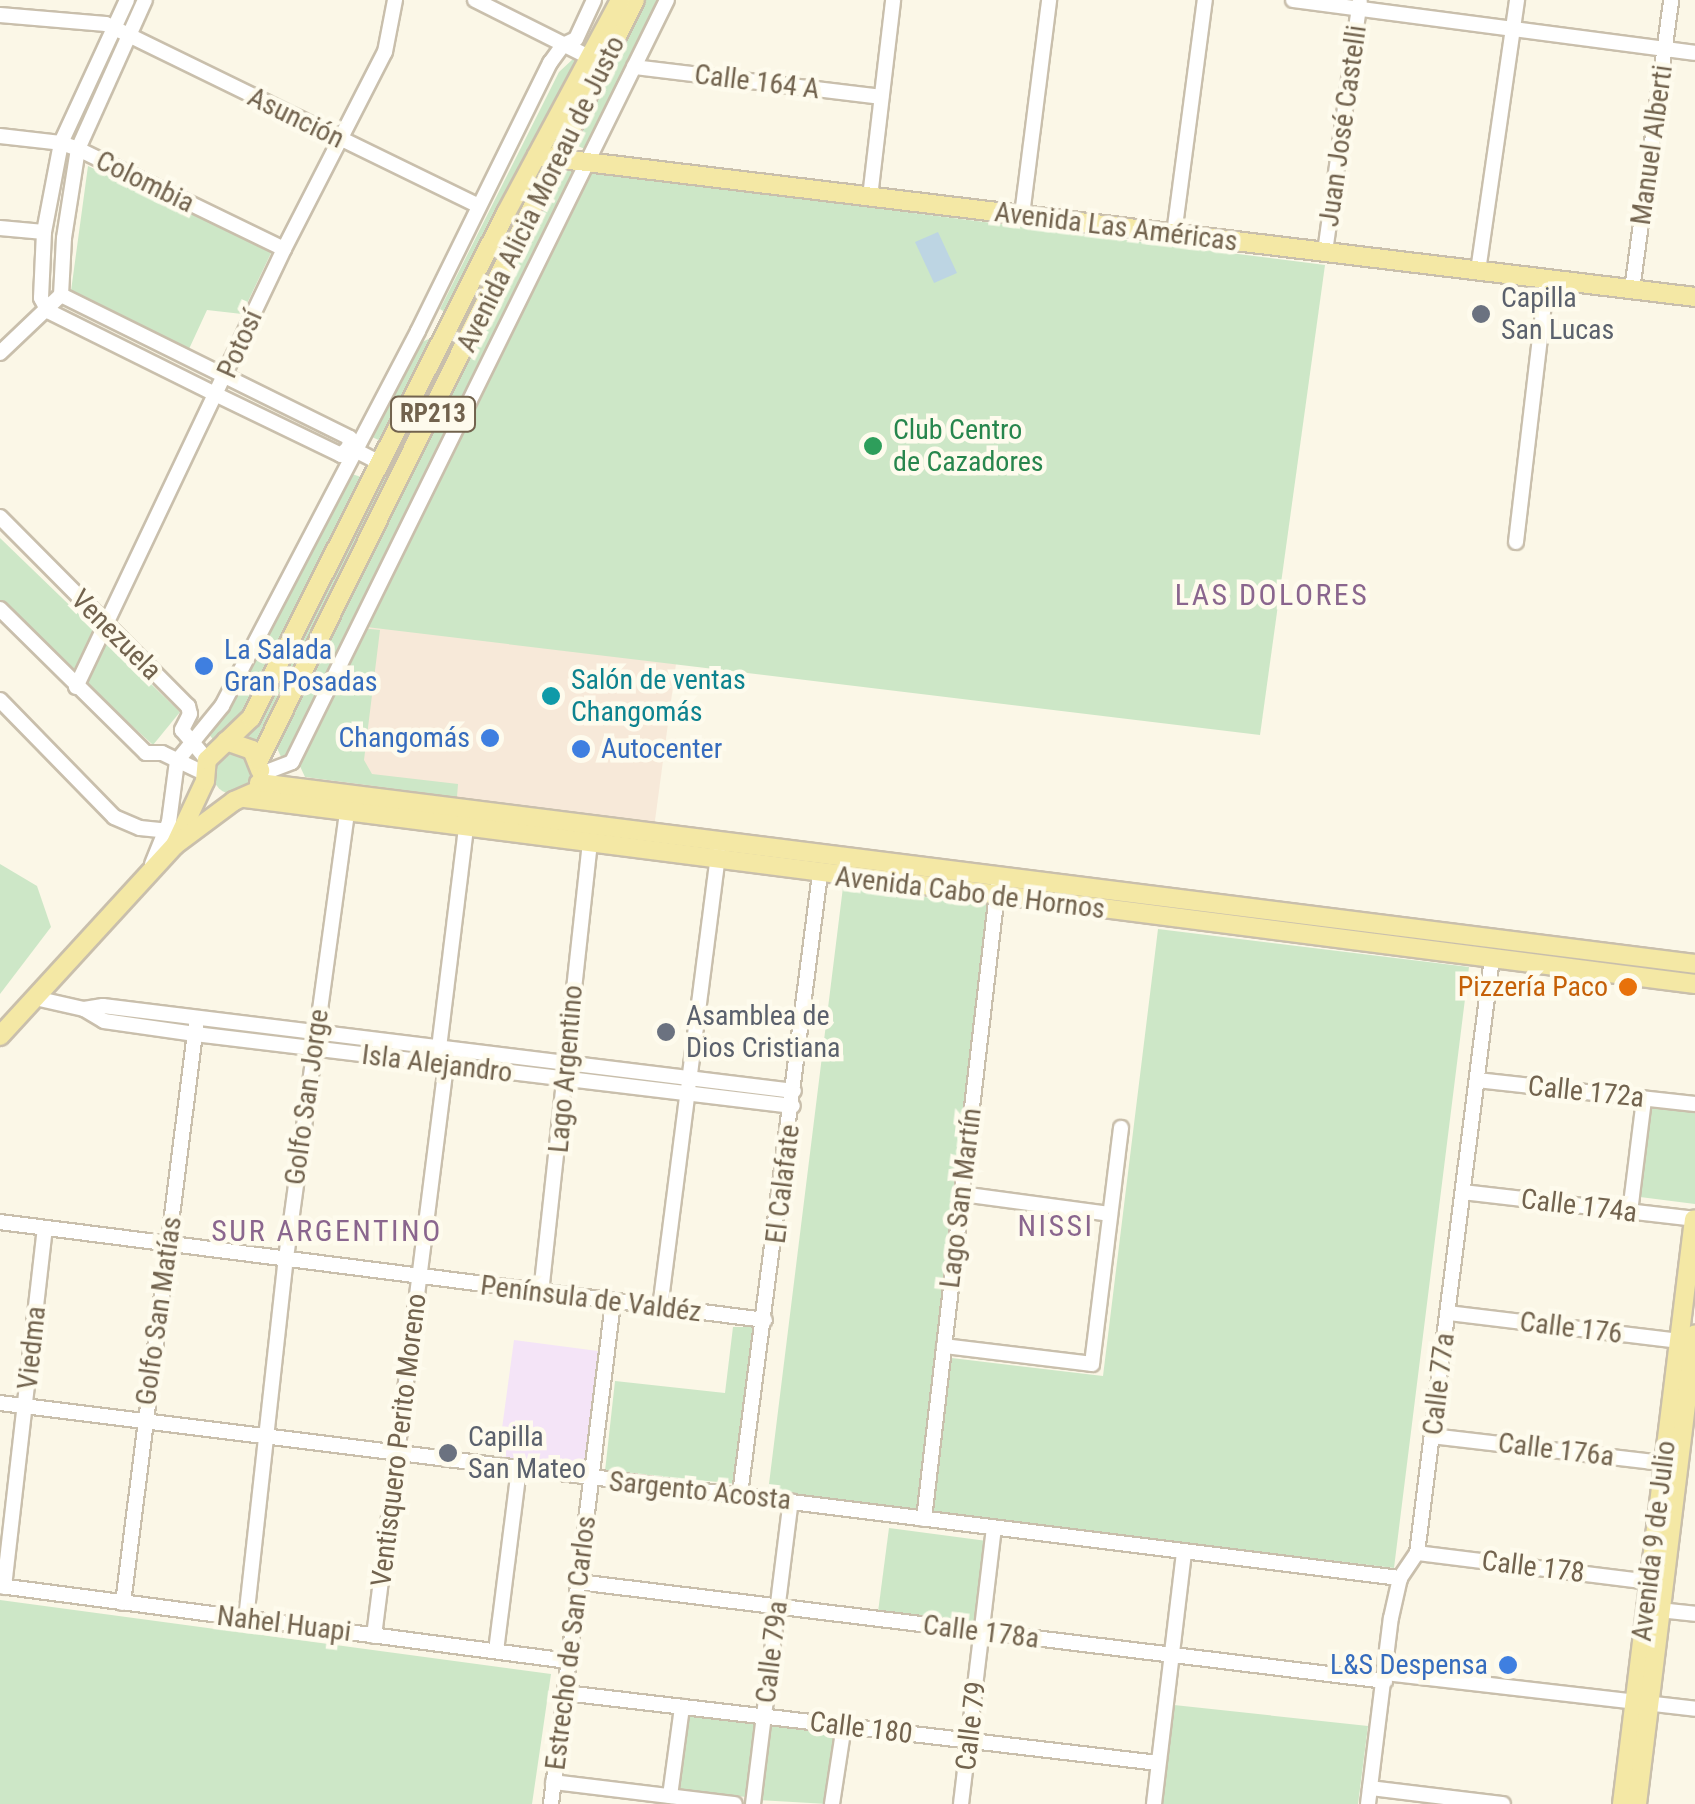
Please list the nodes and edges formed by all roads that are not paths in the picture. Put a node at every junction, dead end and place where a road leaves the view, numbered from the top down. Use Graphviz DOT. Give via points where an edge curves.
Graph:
graph roads {
  1 [pos="127,0"];
  2 [pos="145,0"];
  3 [pos="395,0"];
  4 [pos="475,0"];
  5 [pos="594,0"];
  6 [pos="620,0"];
  7 [pos="635,0"];
  8 [pos="667,0"];
  9 [pos="893,0"];
  10 [pos="1050,0"];
  11 [pos="1205,0"];
  12 [pos="1293,0"];
  13 [pos="1517,0"];
  14 [pos="1671,0"];
  15 [pos="1359,4"];
  16 [pos="0,15"];
  17 [pos="1514,26"];
  18 [pos="114,28"];
  19 [pos="130,35"];
  20 [pos="563,45"];
  21 [pos="1665,48"];
  22 [pos="1695,52"];
  23 [pos="598,61"];
  24 [pos="634,67"];
  25 [pos="880,97"];
  26 [pos="0,136"];
  27 [pos="340,139"];
  28 [pos="61,143"];
  29 [pos="78,149"];
  30 [pos="537,156"];
  31 [pos="560,159"];
  32 [pos="586,162"];
  33 [pos="870,197"];
  34 [pos="479,206"];
  35 [pos="1022,215"];
  36 [pos="0,228"];
  37 [pos="44,232"];
  38 [pos="1174,234"];
  39 [pos="284,249"];
  40 [pos="1325,252"];
  41 [pos="1478,271"];
  42 [pos="1548,279"];
  43 [pos="1632,290"];
  44 [pos="61,295"];
  45 [pos="1695,297"];
  46 [pos="48,311"];
  47 [pos="452,318"];
  48 [pos="418,331"];
  49 [pos="0,353"];
  50 [pos="225,375"];
  51 [pos="217,396"];
  52 [pos="352,450"];
  53 [pos="380,463"];
  54 [pos="0,517"];
  55 [pos="1516,542"];
  56 [pos="0,609"];
  57 [pos="105,628"];
  58 [pos="76,686"];
  59 [pos="0,700"];
  60 [pos="226,741"];
  61 [pos="192,743"];
  62 [pos="177,761"];
  63 [pos="205,771"];
  64 [pos="259,773"];
  65 [pos="239,800"];
  66 [pos="347,814"];
  67 [pos="466,830"];
  68 [pos="171,838"];
  69 [pos="590,845"];
  70 [pos="718,852"];
  71 [pos="820,874"];
  72 [pos="998,887"];
  73 [pos="1492,958"];
  74 [pos="1695,964"];
  75 [pos="1695,984"];
  76 [pos="35,998"];
  77 [pos="196,1027"];
  78 [pos="0,1036"];
  79 [pos="313,1042"];
  80 [pos="439,1048"];
  81 [pos="446,1065"];
  82 [pos="566,1072"];
  83 [pos="1477,1080"];
  84 [pos="688,1088"];
  85 [pos="1644,1098"];
  86 [pos="793,1099"];
  87 [pos="1695,1104"];
  88 [pos="1121,1128"];
  89 [pos="1463,1192"];
  90 [pos="962,1194"];
  91 [pos="1630,1212"];
  92 [pos="1110,1214"];
  93 [pos="1694,1219"];
  94 [pos="0,1222"];
  95 [pos="46,1228"];
  96 [pos="169,1241"];
  97 [pos="286,1258"];
  98 [pos="420,1278"];
  99 [pos="541,1293"];
  100 [pos="613,1303"];
  101 [pos="660,1308"];
  102 [pos="1448,1313"];
  103 [pos="765,1320"];
  104 [pos="1691,1340"];
  105 [pos="944,1346"];
  106 [pos="0,1403"];
  107 [pos="26,1406"];
  108 [pos="144,1422"];
  109 [pos="264,1436"];
  110 [pos="1432,1436"];
  111 [pos="397,1455"];
  112 [pos="1672,1464"];
  113 [pos="519,1470"];
  114 [pos="591,1478"];
  115 [pos="740,1494"];
  116 [pos="792,1501"];
  117 [pos="924,1519"];
  118 [pos="994,1529"];
  119 [pos="1184,1552"];
  120 [pos="1417,1553"];
  121 [pos="1400,1578"];
  122 [pos="578,1582"];
  123 [pos="1650,1582"];
  124 [pos="2,1587"];
  125 [pos="123,1603"];
  126 [pos="778,1606"];
  127 [pos="1659,1610"];
  128 [pos="1695,1614"];
  129 [pos="246,1618"];
  130 [pos="982,1632"];
  131 [pos="374,1636"];
  132 [pos="496,1651"];
  133 [pos="1172,1655"];
  134 [pos="568,1660"];
  135 [pos="1385,1677"];
  136 [pos="564,1693"];
  137 [pos="1640,1702"];
  138 [pos="682,1707"];
  139 [pos="1695,1709"];
  140 [pos="764,1716"];
  141 [pos="844,1726"];
  142 [pos="969,1741"];
  143 [pos="1158,1763"];
  144 [pos="553,1782"];
  145 [pos="670,1796"];
  146 [pos="1369,1796"];
  147 [pos="550,1804"];
  148 [pos="735,1804"];
  149 [pos="753,1804"];
  150 [pos="832,1804"];
  151 [pos="961,1804"];
  152 [pos="1154,1804"];
  153 [pos="1504,1804"];
  154 [pos="1622,1804"];
  155 [pos="1637,1804"];
  1 -- 18 [label="street"];
  2 -- 19 [label="street"];
  3 -- 27 [label="street, Potosí" via="385,52"];
  4 -- 20 [label="street"];
  5 -- 20 [label="street" via="576,38"];
  6 -- 23 [label="main road, Avenida Alicia Moreau de Justo / RP213"];
  7 -- 23 [label="main road, Avenida Alicia Moreau de Justo / RP213"];
  8 -- 24 [label="street"];
  9 -- 25 [label="street"];
  10 -- 35 [label="street"];
  11 -- 38 [label="street"];
  12 -- 15 [label="street"];
  13 -- 17 [label="street"];
  14 -- 21 [label="street, Manuel Alberti"];
  15 -- 17 [label="street"];
  15 -- 40 [label="street, Juan José Castelli"];
  16 -- 18 [label="street, Asunción"];
  17 -- 21 [label="street"];
  17 -- 41 [label="street"];
  18 -- 19 [label="street, Asunción"];
  18 -- 28 [label="street"];
  19 -- 27 [label="street, Asunción"];
  19 -- 29 [label="street"];
  20 -- 23 [label="street"];
  20 -- 34 [label="street"];
  21 -- 22 [label="street"];
  21 -- 43 [label="street, Manuel Alberti"];
  23 -- 30 [label="main road, Avenida Alicia Moreau de Justo / RP213"];
  23 -- 31 [label="main road, Avenida Alicia Moreau de Justo / RP213"];
  24 -- 25 [label="street, Calle 164 A"];
  24 -- 32 [label="street"];
  25 -- 33 [label="street"];
  26 -- 28 [label="street, Colombia"];
  27 -- 34 [label="street, Asunción"];
  27 -- 39 [label="street, Potosí"];
  28 -- 29 [label="street, Colombia"];
  28 -- 37 [label="street"];
  29 -- 39 [label="street, Colombia"];
  29 -- 44 [label="street"];
  30 -- 31 [label="main road, Avenida Las Américas"];
  30 -- 47 [label="main road, Avenida Alicia Moreau de Justo / RP213"];
  31 -- 32 [label="main road, Avenida Las Américas"];
  31 -- 64 [label="main road, Avenida Alicia Moreau de Justo / RP213"];
  32 -- 33 [label="main road, Avenida Las Américas"];
  32 -- 64 [label="street" via="292,762"];
  33 -- 35 [label="main road, Avenida Las Américas"];
  34 -- 48 [label="street"];
  35 -- 38 [label="main road, Avenida Las Américas"];
  36 -- 37 [label="street"];
  37 -- 46 [label="street" via="40,298"];
  38 -- 40 [label="main road, Avenida Las Américas"];
  39 -- 50 [label="street, Potosí"];
  40 -- 41 [label="main road, Avenida Las Américas"];
  41 -- 42 [label="main road, Avenida Las Américas"];
  42 -- 43 [label="main road, Avenida Las Américas"];
  42 -- 55 [label="street"];
  43 -- 45 [label="main road, Avenida Las Américas"];
  44 -- 46 [label="street"];
  44 -- 50 [label="street"];
  46 -- 49 [label="street"];
  46 -- 51 [label="street"];
  47 -- 48 [label="street"];
  47 -- 53 [label="main road, Avenida Alicia Moreau de Justo / RP213"];
  48 -- 52 [label="street"];
  50 -- 51 [label="street, Potosí"];
  50 -- 52 [label="street" via="350,438"];
  51 -- 52 [label="street" via="341,455"];
  51 -- 57 [label="street, Potosí"];
  52 -- 53 [label="street"];
  52 -- 61 [label="street" via="222,706"];
  53 -- 60 [label="main road, Avenida Alicia Moreau de Justo / RP213" via="251,718"];
  54 -- 57 [label="street, Venezuela"];
  56 -- 58 [label="street"];
  57 -- 58 [label="street, Potosí"];
  57 -- 61 [label="street, Venezuela" via="188,706 182,730"];
  58 -- 62 [label="street" via="146,753"];
  59 -- 68 [label="street" via="114,817"];
  60 -- 63 [label="main road, Avenida Alicia Moreau de Justo / RP213"];
  60 -- 64 [label="main road" via="252,750"];
  61 -- 62 [label="street"];
  61 -- 63 [label="street, Venezuela"];
  62 -- 63 [label="street"];
  62 -- 68 [label="street"];
  63 -- 65 [label="main road" via="216,796"];
  63 -- 68 [label="main road, Avenida Alicia Moreau de Justo / RP213"];
  64 -- 65 [label="main road, Avenida Alicia Moreau de Justo / RP213"];
  64 -- 70 [label="main road, Avenida Cabo de Hornos"];
  65 -- 66 [label="main road, Avenida Cabo de Hornos"];
  65 -- 68 [label="main road, Avenida Alicia Moreau de Justo / RP213"];
  66 -- 67 [label="main road, Avenida Cabo de Hornos"];
  66 -- 79 [label="street, Golfo San Jorge"];
  67 -- 69 [label="main road, Avenida Cabo de Hornos"];
  67 -- 80 [label="street, Ventisquero Perito Moreno"];
  68 -- 76 [label="main road, Avenida Alicia Moreau de Justo / RP213" via="144,880"];
  69 -- 70 [label="main road, Avenida Cabo de Hornos"];
  69 -- 82 [label="street, Lago Argentino"];
  70 -- 71 [label="main road, Avenida Cabo de Hornos"];
  70 -- 72 [label="main road, Avenida Cabo de Hornos"];
  70 -- 84 [label="street"];
  71 -- 72 [label="main road, Avenida Cabo de Hornos"];
  71 -- 86 [label="street, El Calafate"];
  72 -- 73 [label="main road, Avenida Cabo de Hornos"];
  72 -- 74 [label="main road, Avenida Cabo de Hornos"];
  72 -- 90 [label="street, Lago San Martín"];
  73 -- 75 [label="main road, Avenida Cabo de Hornos"];
  73 -- 83 [label="street, Calle 77a"];
  76 -- 77 [label="street, Isla Alejandro"];
  76 -- 78 [label="main road, Avenida Alicia Moreau de Justo / RP213"];
  77 -- 79 [label="street, Isla Alejandro"];
  77 -- 96 [label="street, Golfo San Matías"];
  79 -- 80 [label="street, Isla Alejandro"];
  79 -- 81 [label="street, Isla Alejandro"];
  79 -- 97 [label="street, Golfo San Jorge"];
  80 -- 81 [label="street, Ventisquero Perito Moreno"];
  80 -- 82 [label="street, Isla Alejandro"];
  81 -- 82 [label="street, Isla Alejandro"];
  81 -- 98 [label="street, Ventisquero Perito Moreno"];
  82 -- 84 [label="street, Isla Alejandro"];
  82 -- 99 [label="street, Lago Argentino"];
  83 -- 85 [label="street, Calle 172a"];
  83 -- 89 [label="street, Calle 77a"];
  84 -- 86 [label="street, Isla Alejandro"];
  84 -- 101 [label="street"];
  85 -- 87 [label="street, Calle 172a"];
  85 -- 91 [label="street"];
  86 -- 103 [label="street, El Calafate"];
  88 -- 92 [label="street"];
  89 -- 91 [label="street, Calle 174a"];
  89 -- 102 [label="street, Calle 77a"];
  90 -- 92 [label="street"];
  90 -- 105 [label="street, Lago San Martín"];
  91 -- 93 [label="street, Calle 174a"];
  92 -- 105 [label="street" via="1092,1364"];
  93 -- 104 [label="main road, Avenida 9 de Julio"];
  94 -- 95 [label="street, Península de Valdéz"];
  95 -- 96 [label="street, Península de Valdéz"];
  95 -- 107 [label="street, Viedma"];
  96 -- 97 [label="street, Península de Valdéz"];
  96 -- 108 [label="street, Golfo San Matías"];
  97 -- 98 [label="street, Península de Valdéz"];
  97 -- 109 [label="street, Golfo San Jorge"];
  98 -- 99 [label="street, Península de Valdéz"];
  98 -- 111 [label="street, Ventisquero Perito Moreno"];
  99 -- 100 [label="street, Península de Valdéz"];
  100 -- 101 [label="street, Península de Valdéz"];
  100 -- 114 [label="street, Estrecho de San Carlos"];
  101 -- 103 [label="street, Península de Valdéz"];
  102 -- 104 [label="street, Calle 176"];
  102 -- 110 [label="street, Calle 77a"];
  103 -- 115 [label="street, El Calafate"];
  104 -- 112 [label="main road, Avenida 9 de Julio"];
  105 -- 117 [label="street, Lago San Martín"];
  106 -- 107 [label="street, Sargento Acosta"];
  107 -- 108 [label="street, Sargento Acosta"];
  107 -- 124 [label="street, Viedma"];
  108 -- 109 [label="street, Sargento Acosta"];
  108 -- 125 [label="street, Golfo San Matías"];
  109 -- 111 [label="street, Sargento Acosta"];
  109 -- 129 [label="street, Golfo San Jorge"];
  110 -- 112 [label="street, Calle 176a"];
  110 -- 120 [label="street, Calle 77a"];
  111 -- 113 [label="street, Sargento Acosta"];
  111 -- 131 [label="street, Ventisquero Perito Moreno"];
  112 -- 123 [label="main road, Avenida 9 de Julio"];
  112 -- 127 [label="main road, Avenida 9 de Julio"];
  113 -- 114 [label="street, Sargento Acosta"];
  113 -- 132 [label="street"];
  114 -- 115 [label="street, Sargento Acosta"];
  114 -- 122 [label="street, Estrecho de San Carlos"];
  115 -- 116 [label="street, Sargento Acosta"];
  116 -- 117 [label="street, Sargento Acosta"];
  116 -- 126 [label="street, Calle 79a"];
  117 -- 118 [label="street, Sargento Acosta"];
  118 -- 119 [label="street, Sargento Acosta"];
  118 -- 130 [label="street, Calle 79"];
  119 -- 121 [label="street, Sargento Acosta"];
  119 -- 133 [label="street"];
  120 -- 121 [label="street, Calle 77a"];
  120 -- 123 [label="street, Calle 178"];
  121 -- 135 [label="street, Calle 77a"];
  122 -- 126 [label="street, Calle 178a"];
  122 -- 134 [label="street, Estrecho de San Carlos"];
  123 -- 137 [label="main road, Avenida 9 de Julio"];
  124 -- 125 [label="street, Nahel Huapi"];
  125 -- 129 [label="street, Nahel Huapi"];
  126 -- 130 [label="street, Calle 178a"];
  126 -- 140 [label="street, Calle 79a"];
  127 -- 128 [label="street"];
  127 -- 137 [label="main road, Avenida 9 de Julio"];
  129 -- 131 [label="street, Nahel Huapi"];
  130 -- 133 [label="street, Calle 178a"];
  130 -- 142 [label="street, Calle 79"];
  131 -- 132 [label="street, Nahel Huapi"];
  132 -- 134 [label="street, Nahel Huapi"];
  133 -- 135 [label="street, Calle 178a"];
  133 -- 143 [label="street"];
  134 -- 136 [label="street, Estrecho de San Carlos"];
  135 -- 137 [label="street"];
  135 -- 146 [label="street, Calle 77a"];
  136 -- 138 [label="street, Calle 180"];
  136 -- 144 [label="street, Estrecho de San Carlos"];
  137 -- 139 [label="street"];
  137 -- 154 [label="main road, Avenida 9 de Julio"];
  137 -- 155 [label="main road, Avenida 9 de Julio"];
  138 -- 140 [label="street, Calle 180"];
  138 -- 145 [label="street"];
  140 -- 141 [label="street, Calle 180"];
  140 -- 149 [label="street, Calle 79a"];
  141 -- 142 [label="street, Calle 180"];
  141 -- 150 [label="street"];
  142 -- 143 [label="street, Calle 180"];
  142 -- 151 [label="street, Calle 79"];
  143 -- 152 [label="street"];
  144 -- 145 [label="street"];
  144 -- 147 [label="street, Estrecho de San Carlos"];
  145 -- 148 [label="street"];
  146 -- 153 [label="street"];
}
